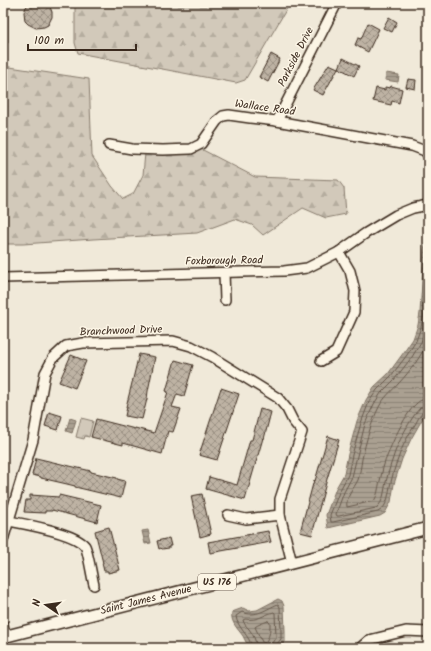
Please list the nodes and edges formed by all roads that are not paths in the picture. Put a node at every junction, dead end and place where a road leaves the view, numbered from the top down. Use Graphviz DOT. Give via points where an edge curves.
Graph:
graph roads {
  1 [pos="337,3"];
  2 [pos="278,121"];
  3 [pos="109,145"];
  4 [pos="428,155"];
  5 [pos="428,204"];
  6 [pos="339,252"];
  7 [pos="224,273"];
  8 [pos="3,278"];
  9 [pos="225,300"];
  10 [pos="321,361"];
  11 [pos="228,515"];
  12 [pos="280,516"];
  13 [pos="9,521"];
  14 [pos="428,528"];
  15 [pos="3,540"];
  16 [pos="292,563"];
  17 [pos="94,585"];
  18 [pos="3,625"];
  19 [pos="428,632"];
  20 [pos="4,637"];
  21 [pos="360,648"];
  1 -- 2 [label="street, Parkside Drive"];
  2 -- 3 [label="street, Wallace Road" via="223,116 200,144 191,148 132,149"];
  2 -- 4 [label="street, Wallace Road" via="412,146 425,151"];
  5 -- 6 [label="street, Foxborough Road" via="396,215"];
  6 -- 7 [label="street, Foxborough Road" via="307,268"];
  6 -- 10 [label="street" via="350,271 355,291 354,312 336,352"];
  7 -- 8 [label="street, Foxborough Road"];
  7 -- 9 [label="street"];
  11 -- 12 [label="street" via="246,519"];
  12 -- 13 [label="street, Branchwood Drive" via="280,499 302,432 278,398 191,346 173,341 83,342 66,346 53,358 45,373 33,440"];
  12 -- 16 [label="street"];
  13 -- 15 [label="street, Branchwood Drive"];
  13 -- 17 [label="street" via="79,541 85,547"];
  14 -- 16 [label="main road, Saint James Avenue / US 176"];
  16 -- 20 [label="main road, Saint James Avenue / US 176"];
  18 -- 20 [label="street"];
  19 -- 21 [label="street" via="406,631 369,640"];
}
